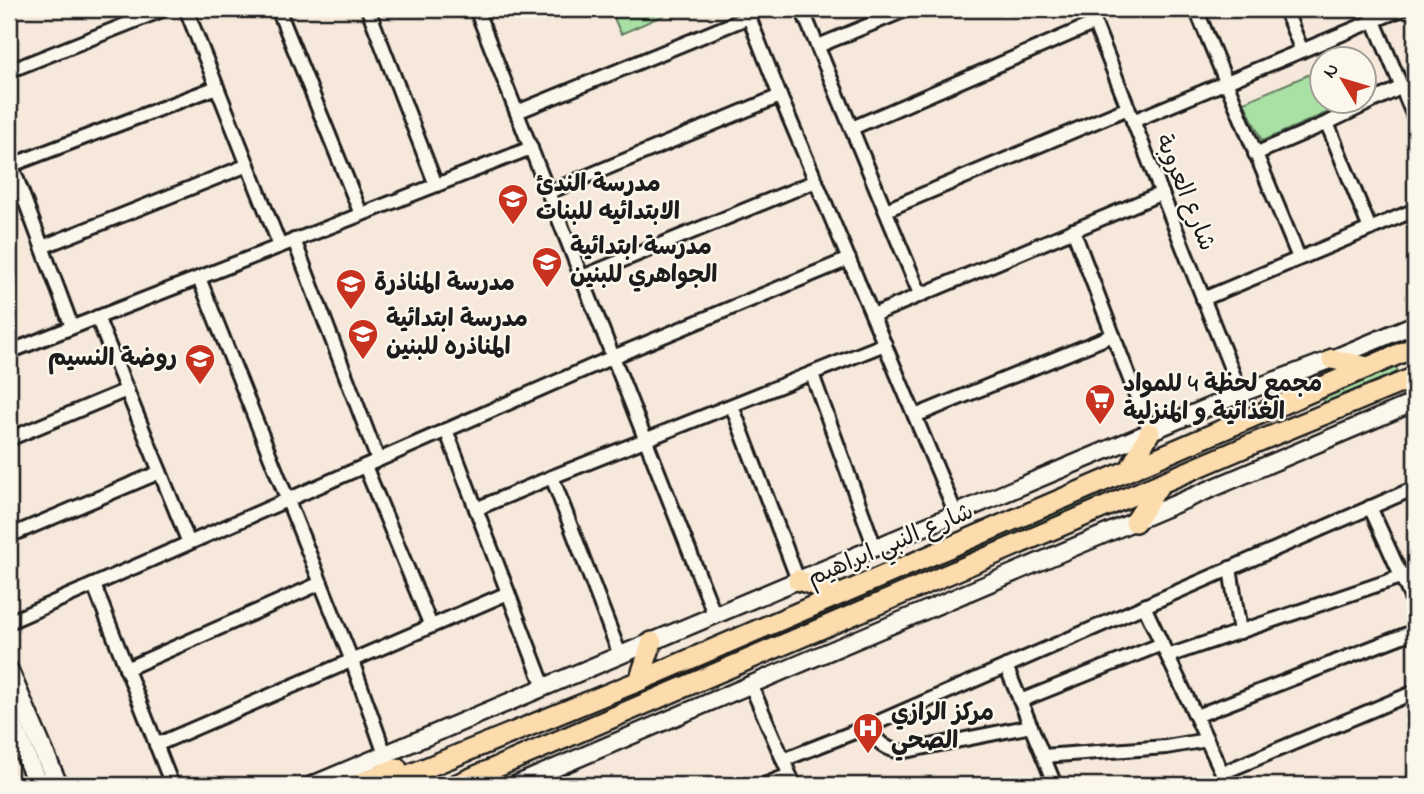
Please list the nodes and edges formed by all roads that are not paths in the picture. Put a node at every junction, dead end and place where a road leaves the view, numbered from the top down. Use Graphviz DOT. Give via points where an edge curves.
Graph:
graph roads {
  1 [pos="186,9"];
  2 [pos="278,9"];
  3 [pos="369,9"];
  4 [pos="476,9"];
  5 [pos="802,9"];
  6 [pos="908,9"];
  7 [pos="1089,9"];
  8 [pos="1196,9"];
  9 [pos="1285,9"];
  10 [pos="1402,9"];
  11 [pos="161,10"];
  12 [pos="1372,15"];
  13 [pos="1095,23"];
  14 [pos="818,46"];
  15 [pos="1302,51"];
  16 [pos="9,71"];
  17 [pos="1227,82"];
  18 [pos="217,87"];
  19 [pos="1402,87"];
  20 [pos="780,96"];
  21 [pos="1128,108"];
  22 [pos="517,112"];
  23 [pos="1415,119"];
  24 [pos="1133,121"];
  25 [pos="1327,123"];
  26 [pos="852,128"];
  27 [pos="531,148"];
  28 [pos="1255,154"];
  29 [pos="10,163"];
  30 [pos="248,165"];
  31 [pos="816,181"];
  32 [pos="436,185"];
  33 [pos="548,192"];
  34 [pos="1161,193"];
  35 [pos="886,210"];
  36 [pos="1415,210"];
  37 [pos="361,214"];
  38 [pos="1370,229"];
  39 [pos="1073,230"];
  40 [pos="294,240"];
  41 [pos="280,246"];
  42 [pos="42,247"];
  43 [pos="849,258"];
  44 [pos="1299,258"];
  45 [pos="582,277"];
  46 [pos="199,278"];
  47 [pos="920,294"];
  48 [pos="1203,299"];
  49 [pos="873,315"];
  50 [pos="97,317"];
  51 [pos="1415,324"];
  52 [pos="72,327"];
  53 [pos="1113,335"];
  54 [pos="885,344"];
  55 [pos="1415,347"];
  56 [pos="9,352"];
  57 [pos="613,357"];
  58 [pos="1332,359"];
  59 [pos="1368,367"];
  60 [pos="812,374"];
  61 [pos="1415,377"];
  62 [pos="127,390"];
  63 [pos="1241,394"];
  64 [pos="1415,402"];
  65 [pos="732,406"];
  66 [pos="915,416"];
  67 [pos="446,430"];
  68 [pos="1150,432"];
  69 [pos="1217,432"];
  70 [pos="9,439"];
  71 [pos="645,441"];
  72 [pos="1193,442"];
  73 [pos="1227,455"];
  74 [pos="378,460"];
  75 [pos="365,466"];
  76 [pos="1200,467"];
  77 [pos="1130,469"];
  78 [pos="160,472"];
  79 [pos="552,477"];
  80 [pos="1160,484"];
  81 [pos="1415,488"];
  82 [pos="288,499"];
  83 [pos="1370,508"];
  84 [pos="476,509"];
  85 [pos="956,514"];
  86 [pos="1135,522"];
  87 [pos="9,536"];
  88 [pos="189,543"];
  89 [pos="875,548"];
  90 [pos="1230,568"];
  91 [pos="1415,572"];
  92 [pos="1402,577"];
  93 [pos="798,580"];
  94 [pos="321,583"];
  95 [pos="94,585"];
  96 [pos="508,593"];
  97 [pos="841,594"];
  98 [pos="1144,606"];
  99 [pos="1415,606"];
  100 [pos="715,616"];
  101 [pos="9,622"];
  102 [pos="431,626"];
  103 [pos="1415,631"];
  104 [pos="1240,632"];
  105 [pos="652,642"];
  106 [pos="1165,650"];
  107 [pos="620,655"];
  108 [pos="352,661"];
  109 [pos="1006,666"];
  110 [pos="126,669"];
  111 [pos="9,671"];
  112 [pos="639,681"];
  113 [pos="750,683"];
  114 [pos="544,687"];
  115 [pos="1415,692"];
  116 [pos="1020,701"];
  117 [pos="9,716"];
  118 [pos="1196,716"];
  119 [pos="1031,726"];
  120 [pos="867,727"];
  121 [pos="578,734"];
  122 [pos="1207,740"];
  123 [pos="156,745"];
  124 [pos="1043,756"];
  125 [pos="783,760"];
  126 [pos="386,770"];
  127 [pos="792,780"];
  128 [pos="1224,781"];
  129 [pos="38,785"];
  130 [pos="58,785"];
  131 [pos="172,785"];
  132 [pos="312,785"];
  133 [pos="356,785"];
  134 [pos="455,785"];
  135 [pos="476,785"];
  136 [pos="515,785"];
  137 [pos="764,785"];
  138 [pos="1055,785"];
  1 -- 18 [label="street"];
  2 -- 37 [label="street"];
  3 -- 32 [label="street"];
  4 -- 22 [label="street"];
  5 -- 14 [label="street"];
  6 -- 14 [label="street"];
  7 -- 13 [label="street, شارع العروبة"];
  8 -- 17 [label="street"];
  9 -- 15 [label="street"];
  10 -- 12 [label="street"];
  11 -- 16 [label="street"];
  12 -- 15 [label="street"];
  12 -- 19 [label="street"];
  13 -- 21 [label="street, شارع العروبة"];
  13 -- 26 [label="street"];
  14 -- 26 [label="street"];
  15 -- 17 [label="street"];
  17 -- 24 [label="street"];
  17 -- 28 [label="street"];
  18 -- 29 [label="street"];
  18 -- 30 [label="street"];
  19 -- 23 [label="street"];
  19 -- 25 [label="street"];
  20 -- 22 [label="street" via="749,17"];
  20 -- 31 [label="street"];
  20 -- 33 [label="street"];
  21 -- 24 [label="street, شارع العروبة"];
  21 -- 35 [label="street"];
  22 -- 27 [label="street"];
  24 -- 34 [label="street, شارع العروبة"];
  25 -- 28 [label="street"];
  25 -- 38 [label="street"];
  26 -- 35 [label="street"];
  27 -- 32 [label="street"];
  27 -- 33 [label="street"];
  28 -- 44 [label="street"];
  29 -- 42 [label="street"];
  30 -- 41 [label="street"];
  30 -- 42 [label="street"];
  31 -- 43 [label="street"];
  31 -- 45 [label="street"];
  32 -- 37 [label="street"];
  33 -- 45 [label="street"];
  34 -- 39 [label="street"];
  34 -- 48 [label="street, شارع العروبة"];
  35 -- 47 [label="street"];
  36 -- 38 [label="street"];
  37 -- 40 [label="street"];
  38 -- 44 [label="street"];
  39 -- 47 [label="street"];
  39 -- 53 [label="street"];
  40 -- 41 [label="street"];
  40 -- 74 [label="street"];
  41 -- 46 [label="street"];
  42 -- 52 [label="street"];
  43 -- 49 [label="street"];
  43 -- 57 [label="street"];
  44 -- 48 [label="street"];
  45 -- 57 [label="street"];
  46 -- 50 [label="street"];
  46 -- 82 [label="street"];
  47 -- 49 [label="street"];
  48 -- 63 [label="street, شارع العروبة"];
  49 -- 54 [label="street"];
  50 -- 52 [label="street"];
  50 -- 62 [label="street"];
  51 -- 58 [label="street"];
  52 -- 56 [label="street"];
  53 -- 66 [label="street"];
  53 -- 68 [label="street"];
  54 -- 60 [label="street"];
  54 -- 66 [label="street"];
  55 -- 59 [label="main road, شارع النبي ابراهيم"];
  57 -- 67 [label="street"];
  57 -- 71 [label="street"];
  58 -- 59 [label="main road"];
  58 -- 63 [label="street"];
  59 -- 69 [label="main road, شارع النبي ابراهيم"];
  60 -- 65 [label="street"];
  60 -- 89 [label="street"];
  61 -- 73 [label="main road, شارع النبي ابراهيم"];
  62 -- 70 [label="street"];
  62 -- 78 [label="street"];
  63 -- 68 [label="street"];
  64 -- 86 [label="street"];
  65 -- 71 [label="street"];
  65 -- 93 [label="street"];
  66 -- 85 [label="street"];
  67 -- 74 [label="street"];
  67 -- 84 [label="street"];
  68 -- 77 [label="main road"];
  68 -- 85 [label="street"];
  69 -- 72 [label="main road, شارع النبي ابراهيم"];
  69 -- 73 [label="main road"];
  71 -- 79 [label="street"];
  71 -- 100 [label="street"];
  72 -- 76 [label="main road"];
  72 -- 77 [label="main road, شارع النبي ابراهيم"];
  73 -- 76 [label="main road, شارع النبي ابراهيم"];
  74 -- 75 [label="street"];
  75 -- 82 [label="street"];
  75 -- 102 [label="street"];
  76 -- 80 [label="main road, شارع النبي ابراهيم"];
  77 -- 97 [label="main road, شارع النبي ابراهيم"];
  78 -- 87 [label="street"];
  78 -- 88 [label="street"];
  79 -- 84 [label="street"];
  79 -- 107 [label="street"];
  80 -- 86 [label="main road"];
  80 -- 121 [label="main road, شارع النبي ابراهيم"];
  81 -- 83 [label="street"];
  82 -- 88 [label="street"];
  82 -- 94 [label="street"];
  83 -- 90 [label="street"];
  83 -- 92 [label="street"];
  84 -- 96 [label="street"];
  85 -- 89 [label="street"];
  86 -- 113 [label="street"];
  88 -- 95 [label="street"];
  89 -- 93 [label="street"];
  90 -- 98 [label="street"];
  90 -- 104 [label="street"];
  91 -- 92 [label="street"];
  92 -- 99 [label="street"];
  92 -- 104 [label="street"];
  93 -- 97 [label="main road"];
  93 -- 100 [label="street"];
  94 -- 108 [label="street"];
  94 -- 110 [label="street"];
  95 -- 101 [label="street"];
  95 -- 110 [label="street"];
  96 -- 102 [label="street"];
  96 -- 114 [label="street"];
  97 -- 112 [label="main road, شارع النبي ابراهيم"];
  98 -- 106 [label="street"];
  98 -- 109 [label="street"];
  100 -- 105 [label="street"];
  102 -- 108 [label="street"];
  103 -- 118 [label="street"];
  104 -- 106 [label="street"];
  105 -- 107 [label="street"];
  105 -- 112 [label="main road"];
  106 -- 116 [label="street"];
  106 -- 118 [label="street"];
  107 -- 114 [label="street"];
  108 -- 123 [label="street"];
  108 -- 126 [label="street"];
  109 -- 116 [label="street"];
  109 -- 120 [label="street"];
  110 -- 123 [label="street"];
  111 -- 130 [label="main road"];
  112 -- 126 [label="main road, شارع النبي ابراهيم"];
  113 -- 125 [label="street"];
  113 -- 136 [label="street"];
  114 -- 126 [label="street"];
  115 -- 128 [label="street"];
  116 -- 119 [label="street"];
  117 -- 129 [label="main road"];
  118 -- 122 [label="street"];
  119 -- 120 [label="street" via="900,752 881,745"];
  119 -- 124 [label="street"];
  120 -- 125 [label="street"];
  121 -- 134 [label="main road, شارع النبي ابراهيم"];
  121 -- 135 [label="main road"];
  122 -- 124 [label="street"];
  122 -- 128 [label="street"];
  123 -- 131 [label="street"];
  124 -- 138 [label="street"];
  125 -- 127 [label="street"];
  126 -- 132 [label="street"];
  126 -- 133 [label="main road, شارع النبي ابراهيم"];
  127 -- 137 [label="street"];
}
